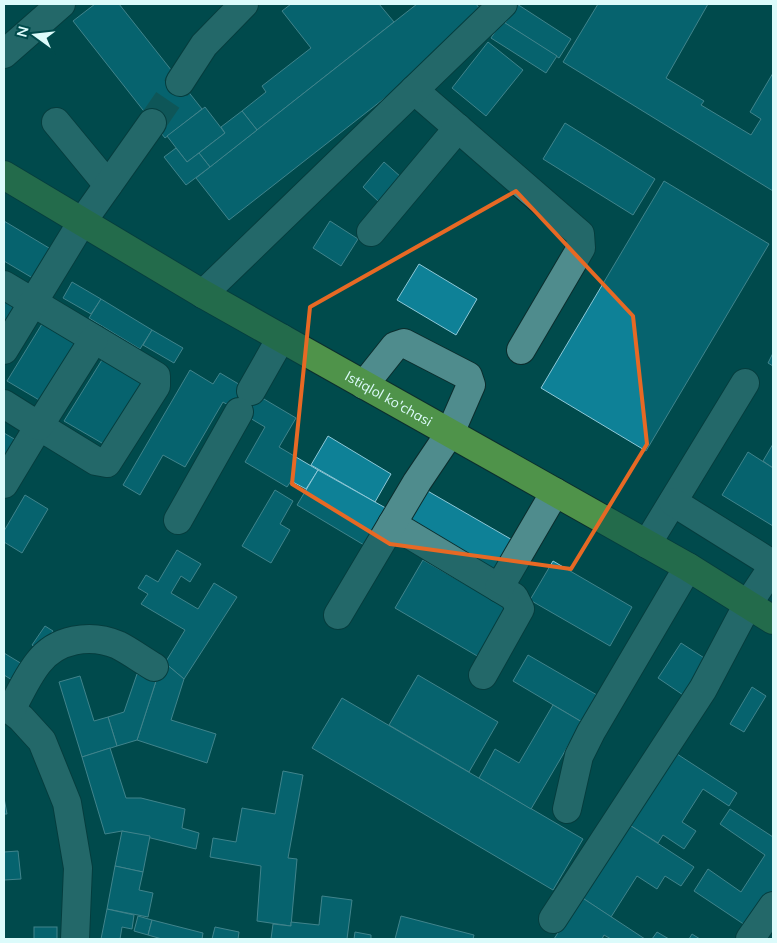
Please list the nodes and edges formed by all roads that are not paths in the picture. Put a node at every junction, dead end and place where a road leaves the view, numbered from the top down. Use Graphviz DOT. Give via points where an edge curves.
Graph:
graph roads {
  1 [pos="61,4"];
  2 [pos="244,4"];
  3 [pos="503,4"];
  4 [pos="4,54"];
  5 [pos="180,82"];
  6 [pos="414,90"];
  7 [pos="56,122"];
  8 [pos="152,123"];
  9 [pos="458,128"];
  10 [pos="4,176"];
  11 [pos="108,185"];
  12 [pos="82,222"];
  13 [pos="371,232"];
  14 [pos="4,285"];
  15 [pos="203,294"];
  16 [pos="34,303"];
  17 [pos="281,338"];
  18 [pos="94,339"];
  19 [pos="4,350"];
  20 [pos="521,350"];
  21 [pos="745,383"];
  22 [pos="364,385"];
  23 [pos="4,404"];
  24 [pos="39,426"];
  25 [pos="450,433"];
  26 [pos="4,484"];
  27 [pos="555,492"];
  28 [pos="673,502"];
  29 [pos="178,520"];
  30 [pos="392,524"];
  31 [pos="647,544"];
  32 [pos="688,567"];
  33 [pos="499,588"];
  34 [pos="748,604"];
  35 [pos="338,615"];
  36 [pos="773,620"];
  37 [pos="154,667"];
  38 [pos="483,675"];
  39 [pos="7,708"];
  40 [pos="567,809"];
  41 [pos="773,906"];
  42 [pos="553,919"];
  43 [pos="75,939"];
  44 [pos="750,939"];
  1 -- 4 [label="street"];
  2 -- 5 [label="street" via="204,45"];
  3 -- 6 [label="street"];
  6 -- 9 [label="street"];
  6 -- 15 [label="street"];
  7 -- 11 [label="street"];
  8 -- 11 [label="street"];
  9 -- 13 [label="street"];
  9 -- 20 [label="street" via="580,234 581,248"];
  10 -- 12 [label="main road, Istiqlol ko'chasi"];
  11 -- 12 [label="street"];
  12 -- 15 [label="main road, Istiqlol ko'chasi"];
  12 -- 16 [label="street"];
  14 -- 16 [label="street"];
  15 -- 17 [label="main road, Istiqlol ko'chasi"];
  16 -- 18 [label="street"];
  16 -- 19 [label="street"];
  17 -- 22 [label="main road, Istiqlol ko'chasi"];
  17 -- 29 [label="street"];
  18 -- 24 [label="street"];
  18 -- 24 [label="street" via="156,376 156,386 107,462 96,461"];
  21 -- 28 [label="street"];
  22 -- 25 [label="main road, Istiqlol ko'chasi"];
  22 -- 25 [label="street" via="395,346 404,343 468,376 471,385"];
  23 -- 24 [label="street"];
  24 -- 26 [label="street"];
  25 -- 27 [label="main road, Istiqlol ko'chasi"];
  25 -- 30 [label="street"];
  27 -- 31 [label="main road, Istiqlol ko'chasi"];
  27 -- 33 [label="street"];
  28 -- 31 [label="street"];
  28 -- 34 [label="street" via="769,562 770,571"];
  30 -- 33 [label="street"];
  30 -- 35 [label="street"];
  31 -- 32 [label="main road, Istiqlol ko'chasi"];
  32 -- 34 [label="main road, Istiqlol ko'chasi"];
  32 -- 40 [label="street" via="579,756"];
  33 -- 38 [label="street" via="514,597 520,609"];
  34 -- 36 [label="main road, Istiqlol ko'chasi"];
  34 -- 42 [label="street" via="703,689"];
  37 -- 39 [label="street" via="117,645 76,639 56,647 38,663"];
  39 -- 43 [label="street" via="42,741 67,803 78,868"];
  41 -- 44 [label="street"];
}
